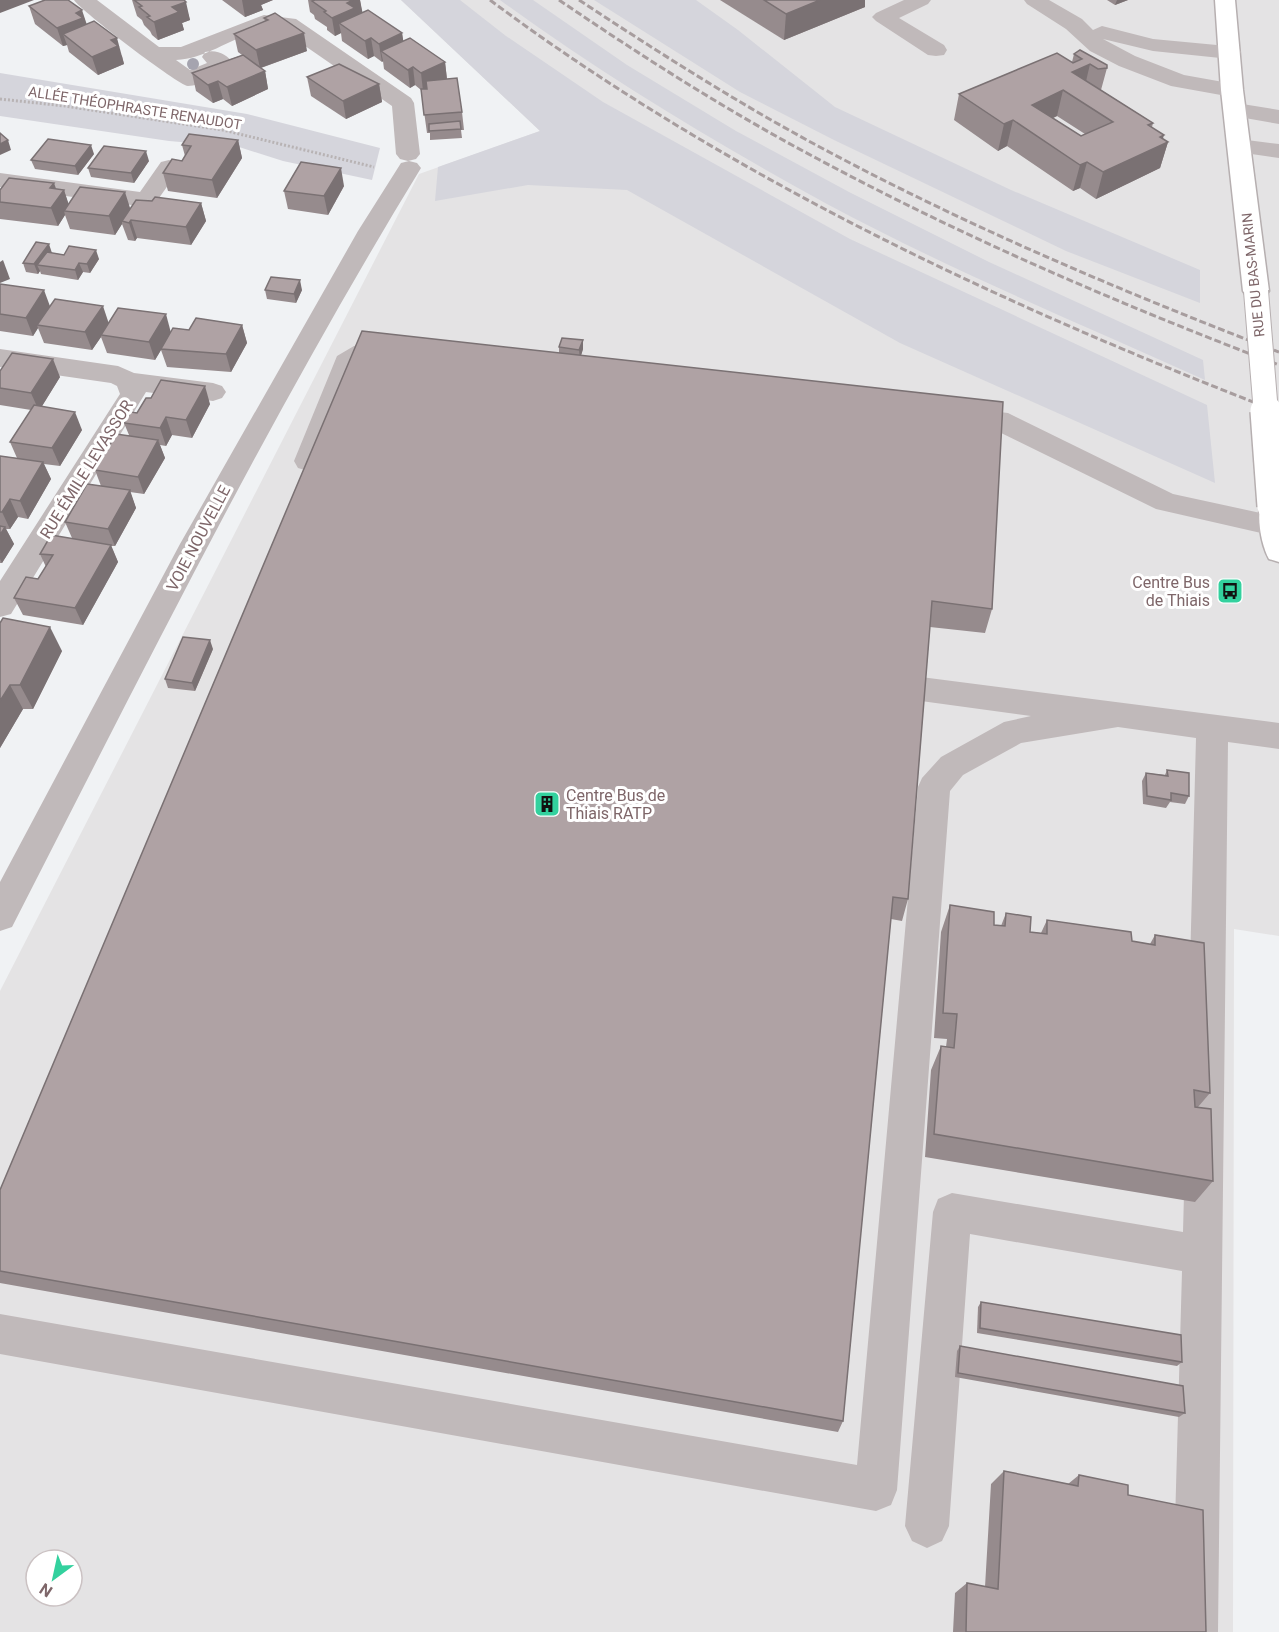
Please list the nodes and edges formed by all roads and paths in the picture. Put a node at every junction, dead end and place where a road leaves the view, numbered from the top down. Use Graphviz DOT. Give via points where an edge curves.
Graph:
graph roads {
  1 [pos="84,0"];
  2 [pos="921,0"];
  3 [pos="1034,0"];
  4 [pos="1225,0"];
  5 [pos="1074,24"];
  6 [pos="936,50"];
  7 [pos="1230,52"];
  8 [pos="0,99"];
  9 [pos="1234,100"];
  10 [pos="1279,117"];
  11 [pos="1239,146"];
  12 [pos="1279,151"];
  13 [pos="408,164"];
  14 [pos="169,167"];
  15 [pos="0,180"];
  16 [pos="425,354"];
  17 [pos="0,358"];
  18 [pos="128,381"];
  19 [pos="213,392"];
  20 [pos="932,413"];
  21 [pos="297,487"];
  22 [pos="1276,528"];
  23 [pos="0,606"];
  24 [pos="921,689"];
  25 [pos="1117,715"];
  26 [pos="1212,728"];
  27 [pos="1279,736"];
  28 [pos="0,916"];
  29 [pos="1202,1255"];
  30 [pos="0,1334"];
  31 [pos="927,1526"];
  32 [pos="1195,1632"];
  1 -- 13 [label="street" via="188,79 223,63 199,47 259,22 288,24 403,103"];
  2 -- 6 [label="street" via="883,17"];
  3 -- 5 [label="street"];
  4 -- 7 [label="main road, RUE DU BAS-MARIN"];
  5 -- 7 [label="street" via="1146,44"];
  5 -- 9 [label="street" via="1098,46 1146,69"];
  7 -- 9 [label="main road, RUE DU BAS-MARIN"];
  8 -- 13 [label="path, ALLÉE THÉOPHRASTE RENAUDOT" via="223,130 378,168"];
  9 -- 10 [label="street"];
  9 -- 11 [label="main road, RUE DU BAS-MARIN"];
  11 -- 12 [label="street"];
  11 -- 22 [label="main road, RUE DU BAS-MARIN, bridge"];
  13 -- 28 [label="street, VOIE NOUVELLE" via="194,544"];
  14 -- 15 [label="street" via="146,200"];
  16 -- 21 [label="street" via="367,350 346,362"];
  17 -- 18 [label="street, RUE ÉMILE LEVASSOR" via="105,372"];
  18 -- 19 [label="street"];
  18 -- 23 [label="street, RUE ÉMILE LEVASSOR" via="133,394"];
  20 -- 22 [label="street" via="998,420 1166,502"];
  24 -- 25 [label="street"];
  25 -- 26 [label="street"];
  25 -- 30 [label="street" via="1015,730 952,766 934,787 876,1490"];
  26 -- 27 [label="street"];
  26 -- 29 [label="street"];
  29 -- 31 [label="street" via="952,1212"];
  29 -- 32 [label="street"];
}
